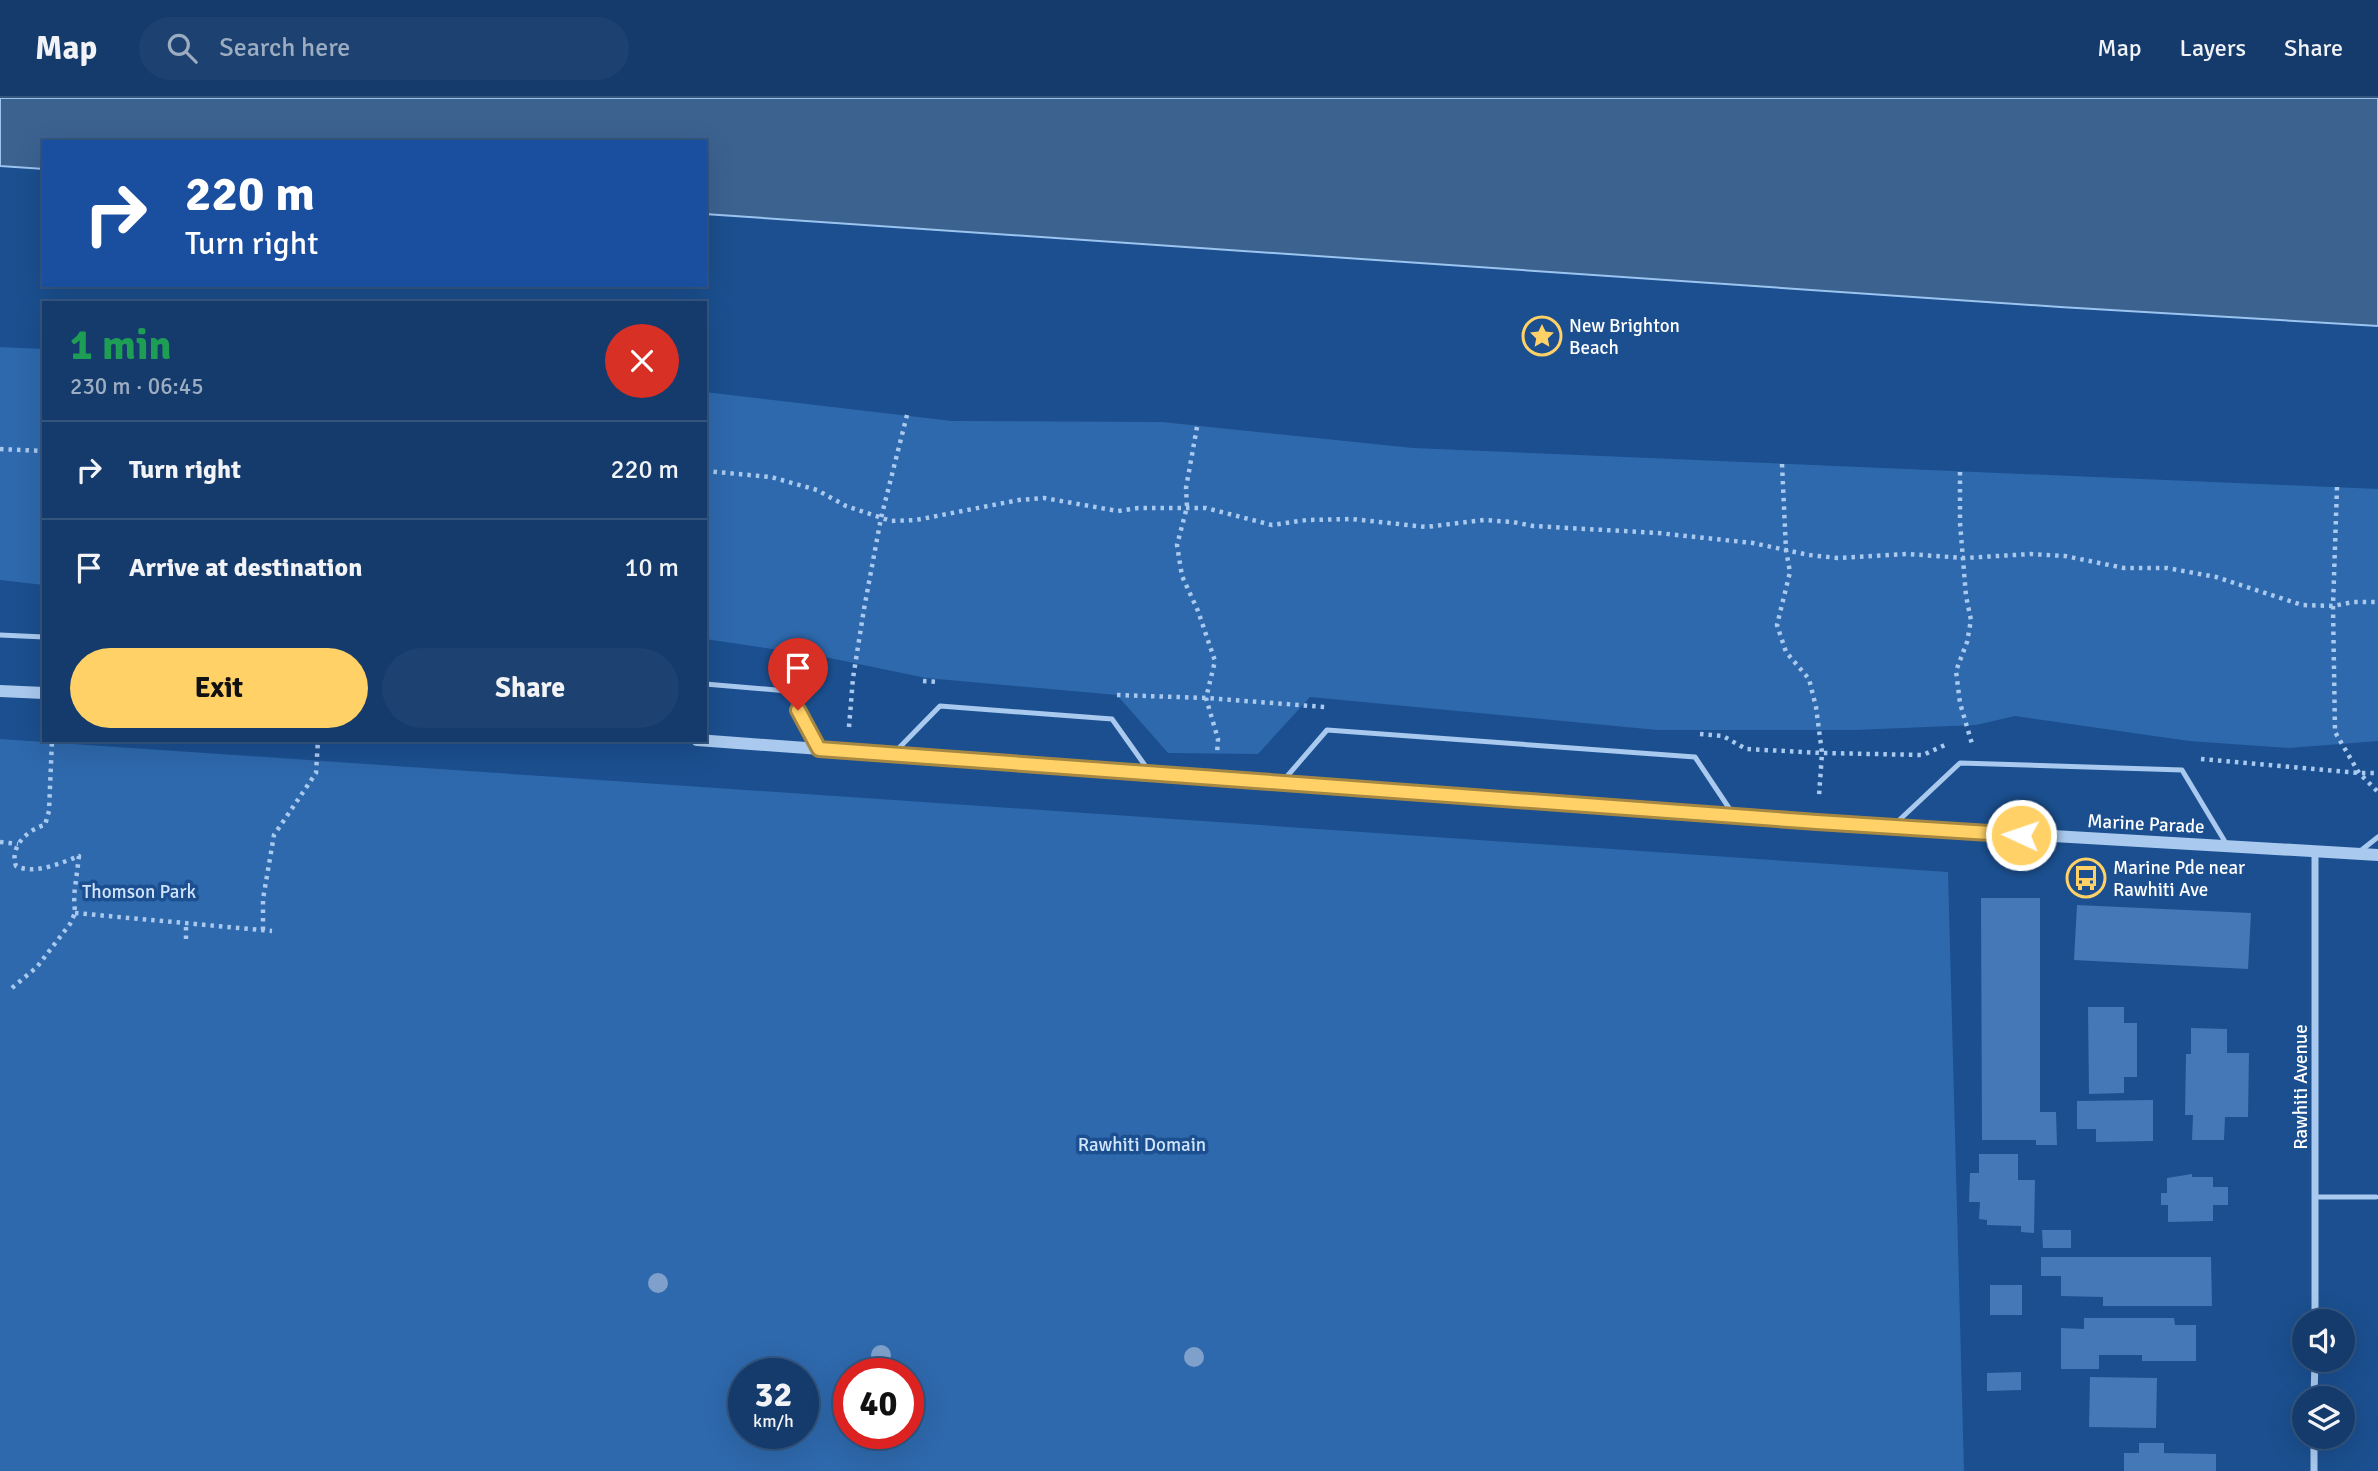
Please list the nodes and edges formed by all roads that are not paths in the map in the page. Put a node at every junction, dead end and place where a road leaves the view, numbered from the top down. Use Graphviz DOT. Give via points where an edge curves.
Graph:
graph roads {
  1 [pos="0,635"];
  2 [pos="42,637"];
  3 [pos="707,684"];
  4 [pos="0,691"];
  5 [pos="42,693"];
  6 [pos="707,741"];
  7 [pos="819,749"];
  8 [pos="892,755"];
  9 [pos="1151,774"];
  10 [pos="1281,784"];
  11 [pos="1735,816"];
  12 [pos="1892,827"];
  13 [pos="2378,837"];
  14 [pos="2228,847"];
  15 [pos="2315,853"];
  16 [pos="2356,854"];
  17 [pos="2378,855"];
  18 [pos="2316,1197"];
  19 [pos="2376,1197"];
  20 [pos="2315,1309"];
  21 [pos="2314,1449"];
  22 [pos="2314,1471"];
  1 -- 2 [label="lane"];
  3 -- 7 [label="lane" via="788,691"];
  4 -- 5 [label="street"];
  6 -- 7 [label="street, Marine Parade"];
  7 -- 8 [label="street, Marine Parade"];
  8 -- 9 [label="street, Marine Parade"];
  8 -- 9 [label="lane" via="940,706 1112,719"];
  9 -- 10 [label="street, Marine Parade"];
  10 -- 11 [label="street, Marine Parade"];
  10 -- 11 [label="lane" via="1327,730 1695,757"];
  11 -- 12 [label="street, Marine Parade"];
  12 -- 14 [label="street, Marine Parade"];
  12 -- 14 [label="lane" via="1960,763 2182,770"];
  13 -- 16 [label="lane"];
  14 -- 15 [label="street, Marine Parade"];
  15 -- 16 [label="street, Marine Parade"];
  15 -- 18 [label="street, Rawhiti Avenue"];
  16 -- 17 [label="street, Marine Parade"];
  18 -- 19 [label="lane"];
  18 -- 20 [label="street, Rawhiti Avenue"];
  21 -- 22 [label="street"];
}
